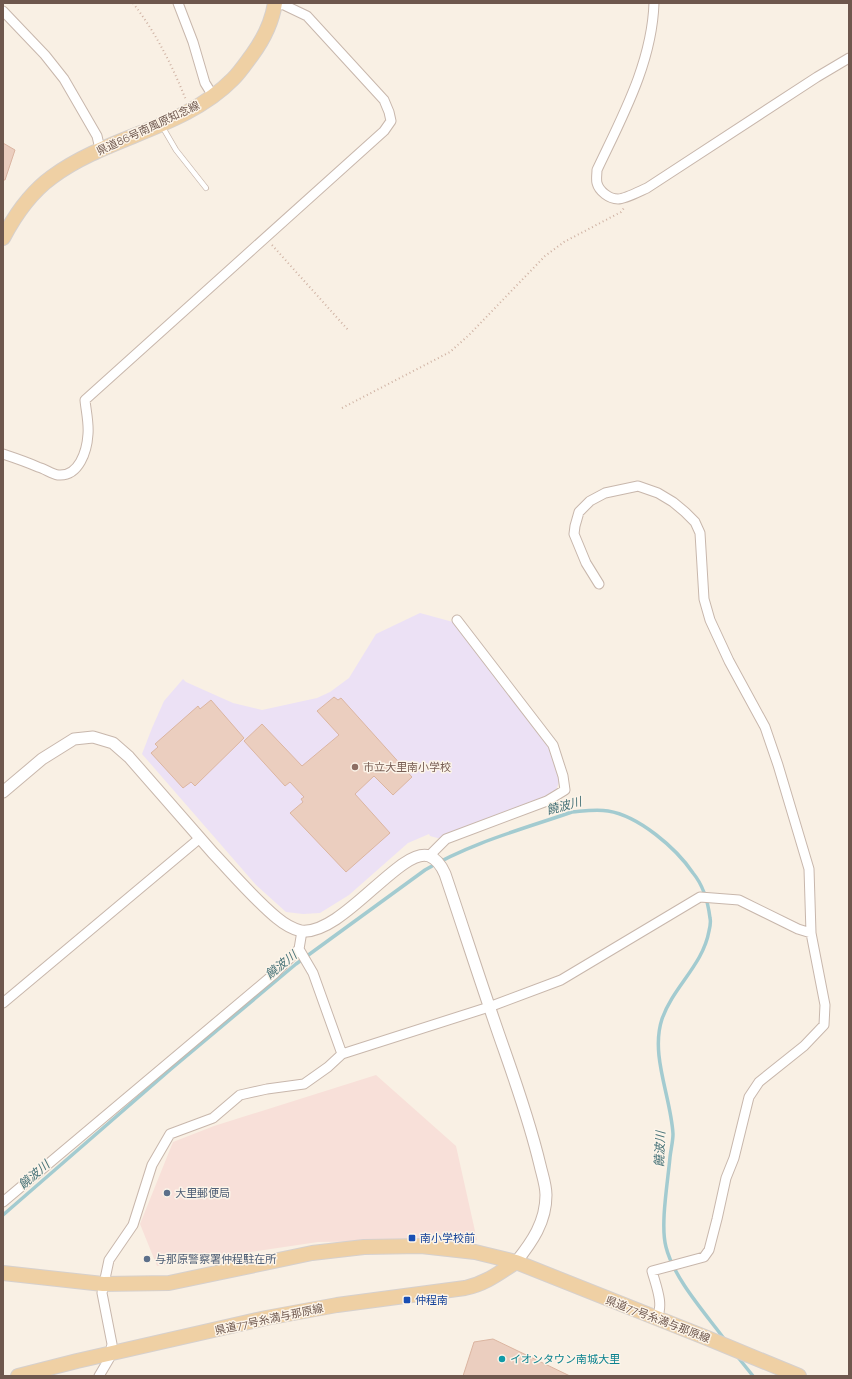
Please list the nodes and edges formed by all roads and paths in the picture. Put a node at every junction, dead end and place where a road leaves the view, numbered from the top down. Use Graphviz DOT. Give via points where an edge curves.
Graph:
graph roads {
  1 [pos="133,3"];
  2 [pos="178,3"];
  3 [pos="275,3"];
  4 [pos="654,3"];
  5 [pos="3,11"];
  6 [pos="849,58"];
  7 [pos="213,96"];
  8 [pos="190,110"];
  9 [pos="161,124"];
  10 [pos="100,149"];
  11 [pos="206,188"];
  12 [pos="634,194"];
  13 [pos="3,238"];
  14 [pos="266,238"];
  15 [pos="349,331"];
  16 [pos="342,408"];
  17 [pos="3,454"];
  18 [pos="599,584"];
  19 [pos="457,620"];
  20 [pos="3,792"];
  21 [pos="200,838"];
  22 [pos="429,856"];
  23 [pos="302,931"];
  24 [pos="811,933"];
  25 [pos="301,953"];
  26 [pos="3,1003"];
  27 [pos="489,1007"];
  28 [pos="342,1054"];
  29 [pos="3,1202"];
  30 [pos="516,1262"];
  31 [pos="3,1273"];
  32 [pos="103,1284"];
  33 [pos="657,1318"];
  34 [pos="111,1354"];
  35 [pos="48,1373"];
  36 [pos="18,1376"];
  37 [pos="99,1376"];
  38 [pos="799,1376"];
  1 -- 8 [label="path" via="170,63"];
  2 -- 7 [label="street" via="205,83"];
  3 -- 7 [label="main road, 県道86号南風原知念線" via="269,23 256,49 234,78"];
  3 -- 14 [label="street" via="307,16 384,100 391,121 384,131"];
  4 -- 12 [label="street" via="650,42 634,90 597,170 597,182 605,194 619,199"];
  5 -- 10 [label="street" via="64,79 97,136"];
  6 -- 12 [label="street"];
  7 -- 8 [label="main road, 県道86号南風原知念線"];
  8 -- 9 [label="main road, 県道86号南風原知念線"];
  9 -- 10 [label="main road, 県道86号南風原知念線"];
  9 -- 11 [label="lane" via="176,150"];
  10 -- 13 [label="main road, 県道86号南風原知念線" via="75,162 40,187 29,198"];
  12 -- 16 [label="path" via="621,212 564,242 545,256 450,352"];
  14 -- 15 [label="path"];
  14 -- 17 [label="street" via="85,400 88,433 86,449 75,470 66,475 57,475"];
  18 -- 24 [label="street" via="586,563 574,534 578,512 590,501 604,493 638,486 673,502 695,522 700,533 704,599 710,620 765,727 809,869"];
  19 -- 22 [label="street" via="552,745 564,776 565,790 547,801 446,839"];
  20 -- 21 [label="street" via="42,759 74,739 93,737 113,743 129,757"];
  21 -- 23 [label="street" via="236,878 278,918"];
  21 -- 26 [label="street"];
  22 -- 23 [label="street" via="412,859 334,920 317,929"];
  22 -- 27 [label="street" via="440,864 445,874"];
  23 -- 25 [label="street"];
  24 -- 27 [label="street" via="739,900 700,896 560,980"];
  24 -- 33 [label="street" via="825,1005 824,1025 804,1046 759,1082 749,1097 709,1250 704,1257 652,1271 660,1302"];
  25 -- 28 [label="street" via="313,973"];
  25 -- 29 [label="street"];
  27 -- 28 [label="street"];
  27 -- 30 [label="street" via="522,1099 546,1193 545,1213 539,1229 529,1247"];
  28 -- 32 [label="street" via="304,1084 240,1095 212,1118 170,1134 152,1165 133,1226 109,1260"];
  30 -- 32 [label="main road, 県道77号糸満与那原線" via="475,1252 421,1246 364,1247 312,1253 169,1283"];
  30 -- 33 [label="main road, 県道77号糸満与那原線"];
  30 -- 34 [label="main road, 県道77号糸満与那原線" via="477,1286 336,1305 266,1318"];
  31 -- 32 [label="main road, 県道77号糸満与那原線"];
  32 -- 34 [label="street" via="102,1293 112,1344"];
  33 -- 38 [label="main road, 県道77号糸満与那原線"];
  34 -- 35 [label="main road, 県道77号糸満与那原線"];
  34 -- 37 [label="street"];
  35 -- 36 [label="main road, 県道77号糸満与那原線"];
}
